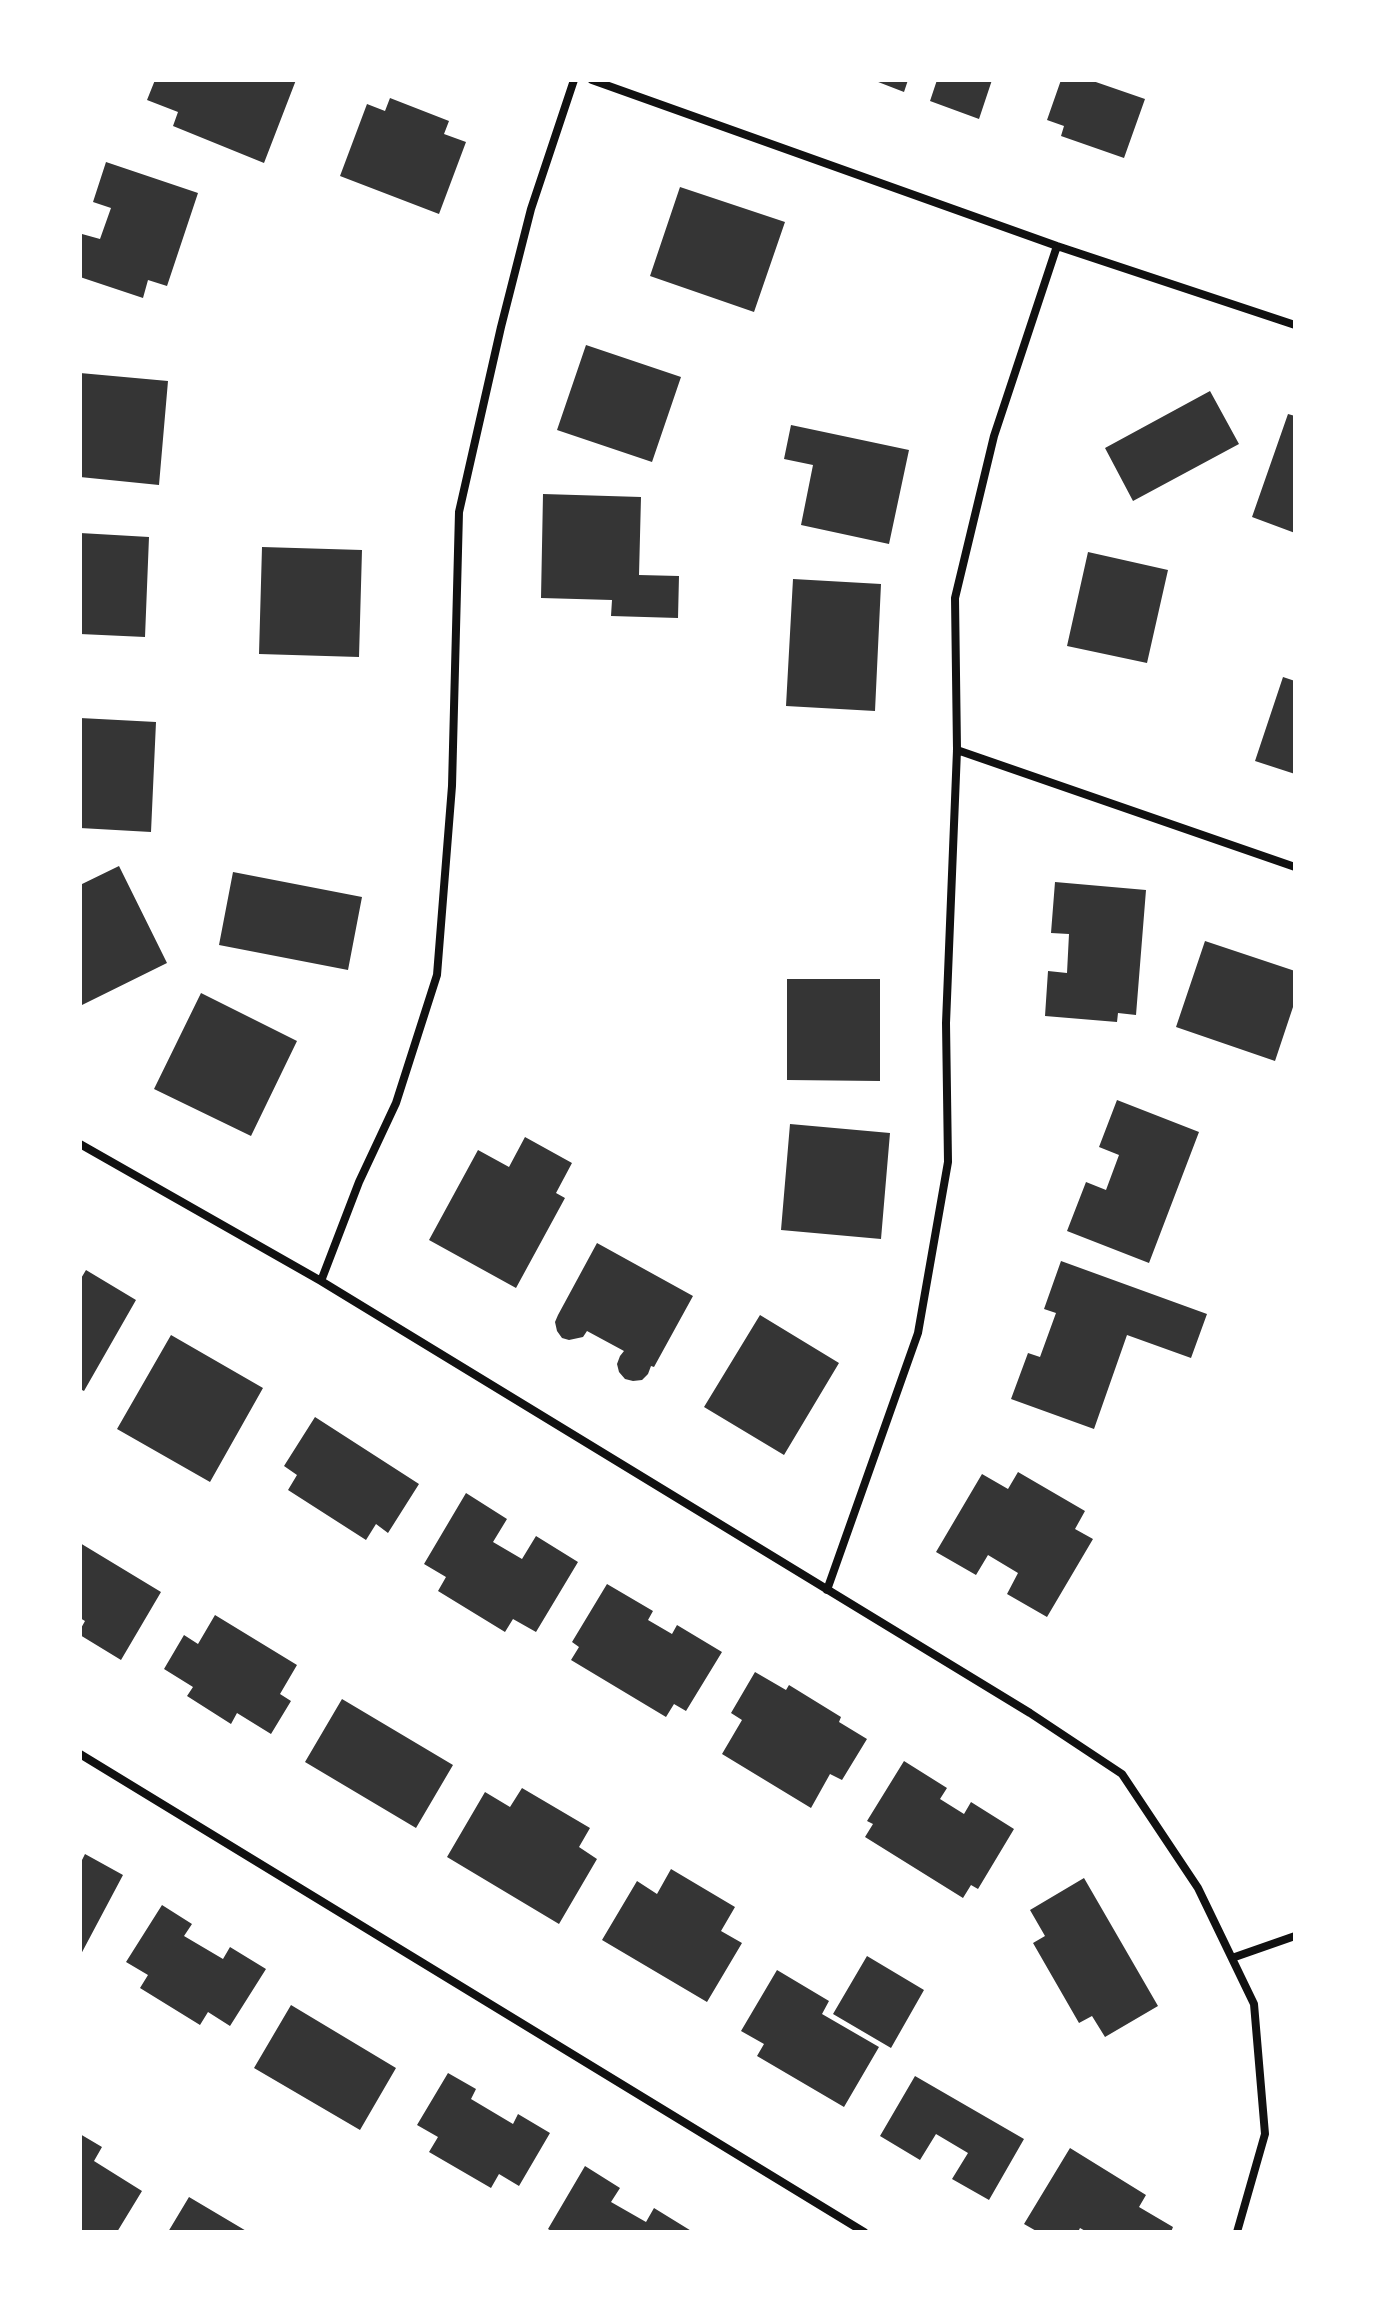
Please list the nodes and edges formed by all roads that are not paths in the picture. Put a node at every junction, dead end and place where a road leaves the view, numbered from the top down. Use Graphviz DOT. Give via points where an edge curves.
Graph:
graph roads {
  1 [pos="574,80"];
  2 [pos="592,80"];
  3 [pos="1057,246"];
  4 [pos="1295,325"];
  5 [pos="957,750"];
  6 [pos="1295,867"];
  7 [pos="80,1144"];
  8 [pos="321,1281"];
  9 [pos="827,1590"];
  10 [pos="80,1754"];
  11 [pos="1295,1936"];
  12 [pos="1232,1958"];
  13 [pos="864,2232"];
  14 [pos="1237,2232"];
  1 -- 8 [label="street" via="531,209 459,512 452,786 437,975 396,1103"];
  2 -- 3 [label="street"];
  3 -- 4 [label="street"];
  3 -- 5 [label="street" via="994,436 955,598"];
  5 -- 6 [label="street"];
  5 -- 9 [label="street" via="946,1023 948,1162 918,1333"];
  7 -- 8 [label="street"];
  8 -- 9 [label="street"];
  9 -- 12 [label="street" via="1122,1774 1198,1888"];
  10 -- 13 [label="street"];
  11 -- 12 [label="street"];
  12 -- 14 [label="street" via="1254,2004 1265,2134"];
}
